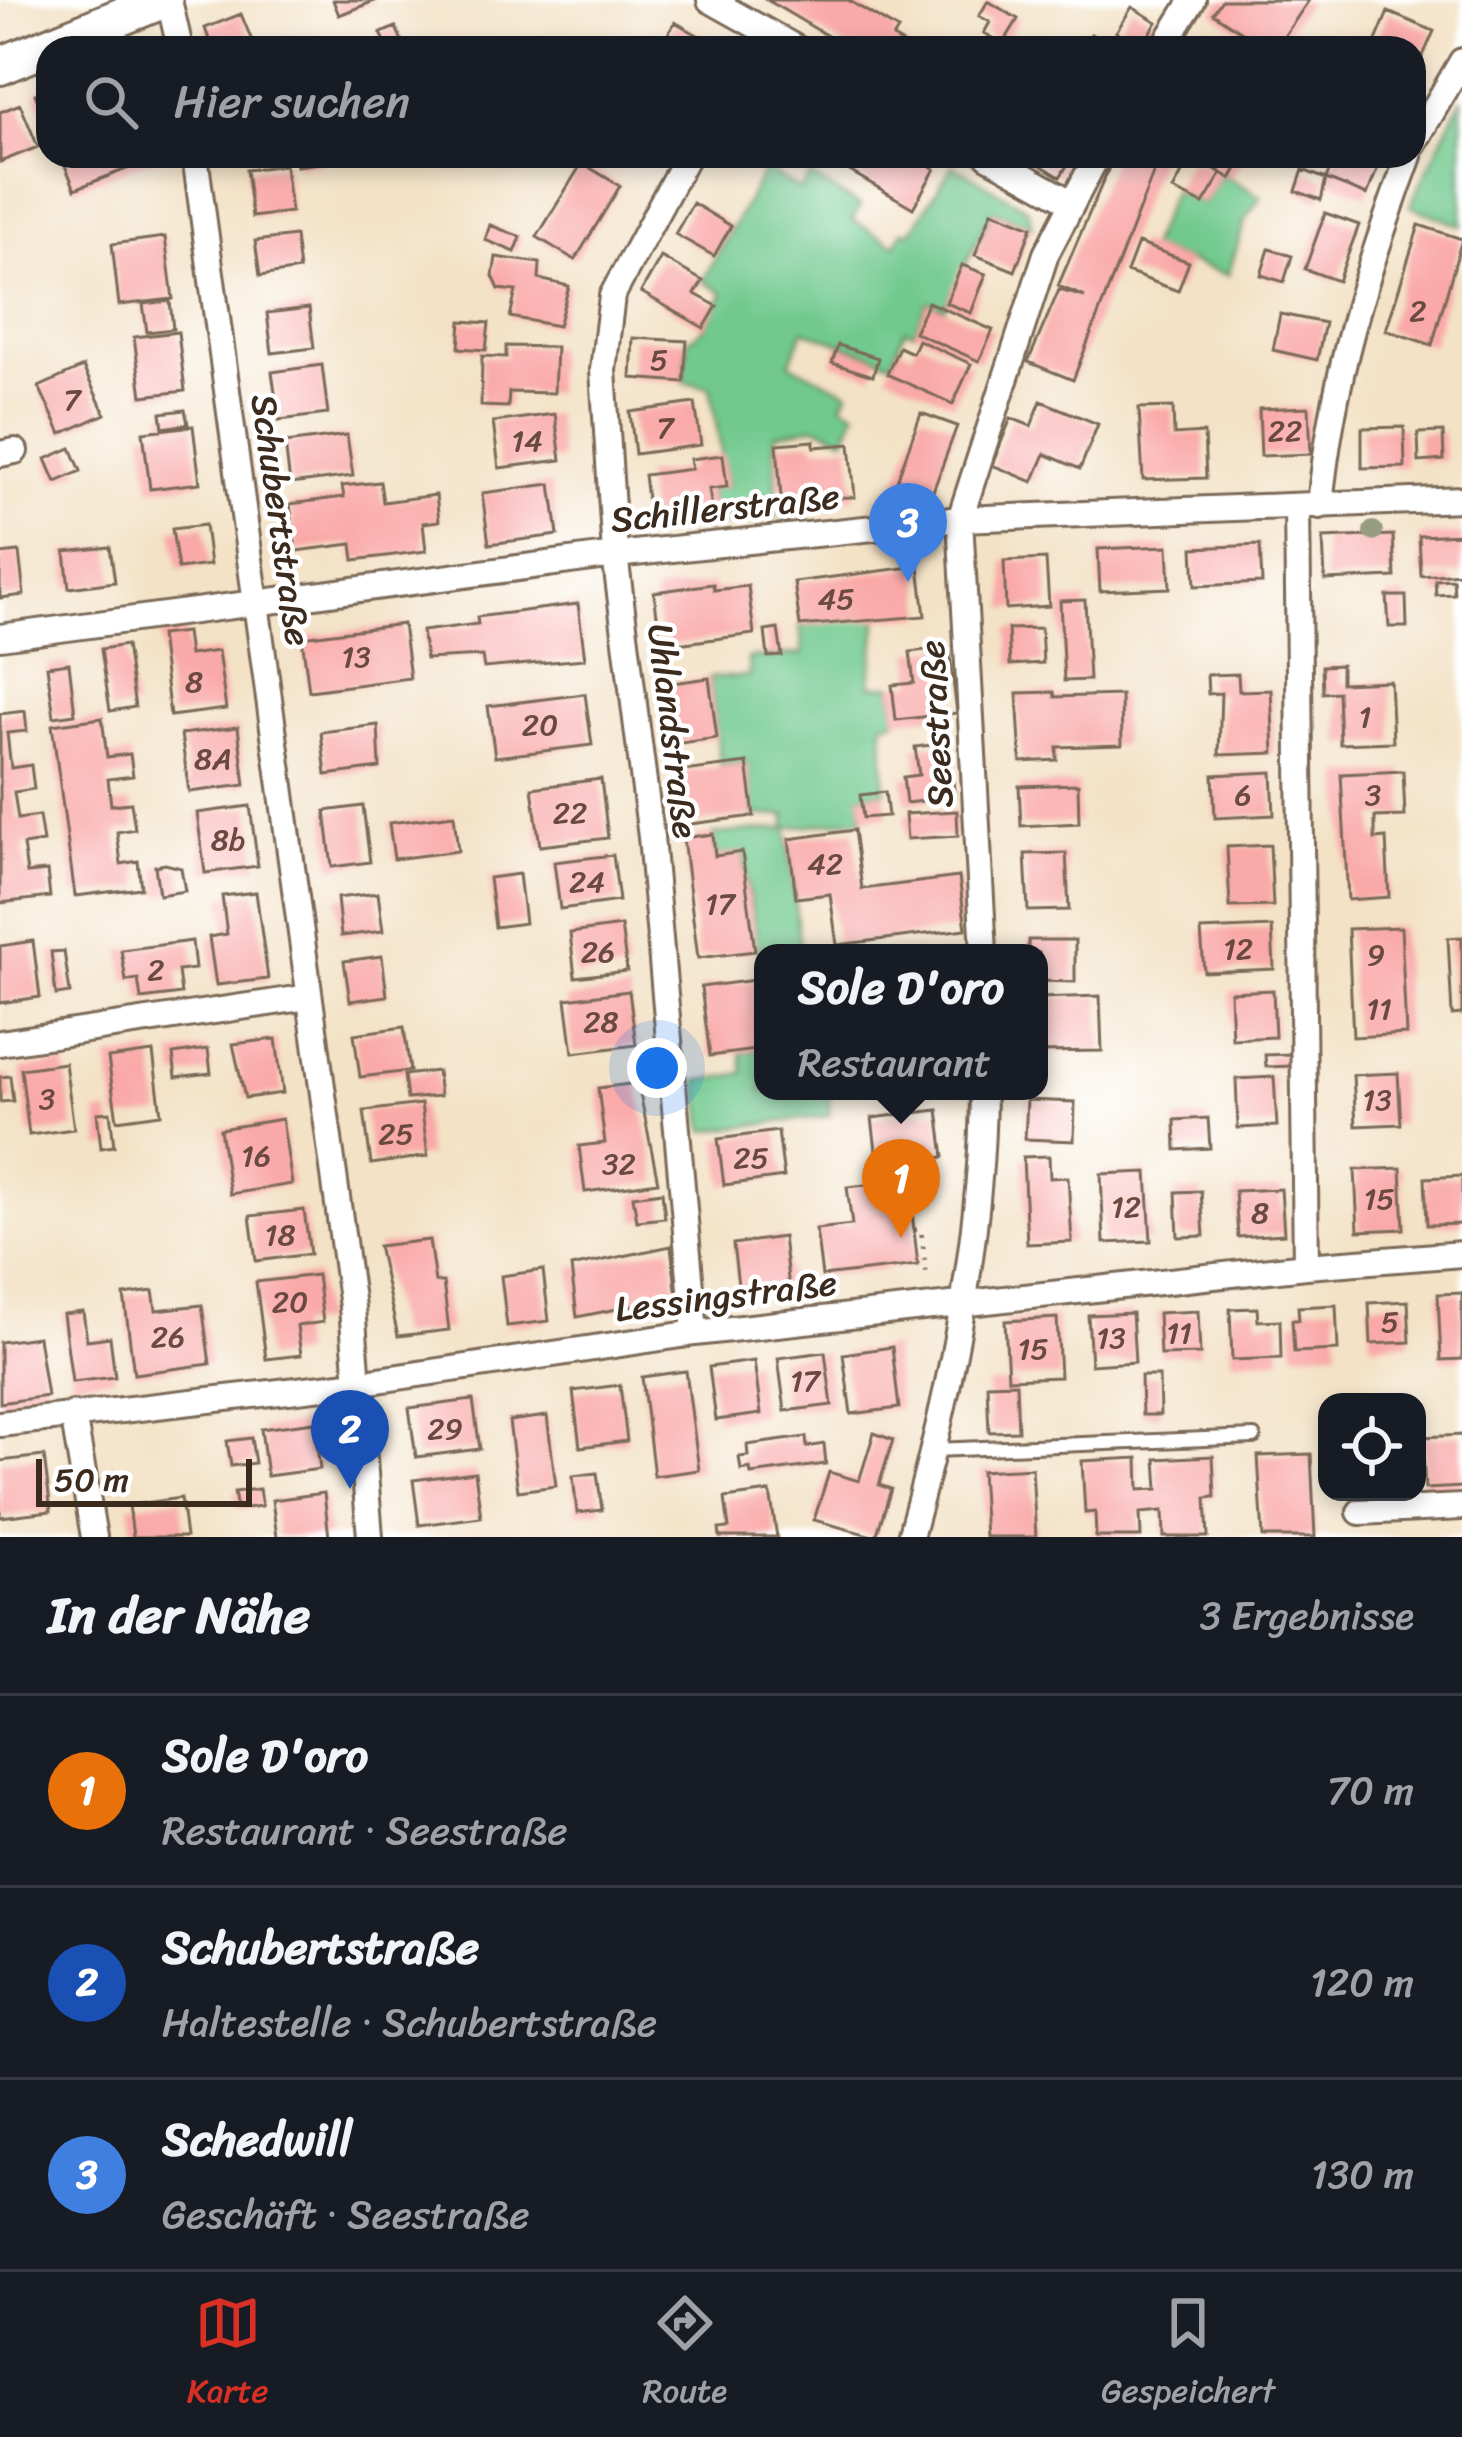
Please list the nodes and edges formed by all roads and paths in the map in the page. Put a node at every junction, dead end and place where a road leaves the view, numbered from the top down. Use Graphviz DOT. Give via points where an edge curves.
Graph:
graph roads {
  1 [pos="166,0"];
  2 [pos="710,0"];
  3 [pos="1193,0"];
  4 [pos="75,36"];
  5 [pos="176,36"];
  6 [pos="750,36"];
  7 [pos="1170,36"];
  8 [pos="36,52"];
  9 [pos="1462,61"];
  10 [pos="0,66"];
  11 [pos="1426,122"];
  12 [pos="197,168"];
  13 [pos="681,168"];
  14 [pos="1010,168"];
  15 [pos="1090,168"];
  16 [pos="1404,168"];
  17 [pos="1069,201"];
  18 [pos="1462,499"];
  19 [pos="1309,506"];
  20 [pos="960,519"];
  21 [pos="615,555"];
  22 [pos="256,602"];
  23 [pos="0,637"];
  24 [pos="984,944"];
  25 [pos="309,997"];
  26 [pos="0,1043"];
  27 [pos="982,1100"];
  28 [pos="914,1230"];
  29 [pos="1462,1254"];
  30 [pos="1306,1266"];
  31 [pos="960,1305"];
  32 [pos="931,1308"];
  33 [pos="695,1333"];
  34 [pos="358,1383"];
  35 [pos="74,1414"];
  36 [pos="0,1424"];
  37 [pos="1254,1437"];
  38 [pos="934,1450"];
  39 [pos="1462,1508"];
  40 [pos="1360,1512"];
  41 [pos="94,1537"];
  42 [pos="370,1537"];
  43 [pos="910,1537"];
  1 -- 4 [label="street"];
  1 -- 5 [label="street"];
  2 -- 6 [label="street"];
  3 -- 7 [label="street"];
  8 -- 10 [label="street"];
  9 -- 11 [label="street"];
  12 -- 22 [label="street, Schubertstraße"];
  13 -- 21 [label="street, Uhlandstraße" via="612,296 603,370"];
  14 -- 17 [label="street"];
  15 -- 17 [label="street, Seestraße"];
  16 -- 19 [label="street" via="1372,254"];
  17 -- 20 [label="street, Seestraße"];
  18 -- 19 [label="street, Schillerstraße"];
  19 -- 20 [label="street, Schillerstraße"];
  19 -- 30 [label="street"];
  20 -- 21 [label="street, Schillerstraße"];
  20 -- 24 [label="street, Seestraße"];
  21 -- 22 [label="street, Schillerstraße"];
  21 -- 33 [label="street, Uhlandstraße" via="651,837"];
  22 -- 23 [label="street, Schillerstraße"];
  22 -- 25 [label="street, Schubertstraße"];
  25 -- 26 [label="street"];
  25 -- 34 [label="street, Schubertstraße"];
  27 -- 31 [label="street" via="982,1161"];
  28 -- 32 [label="path" via="920,1228"];
  29 -- 30 [label="street, Lessingstraße"];
  30 -- 31 [label="street, Lessingstraße"];
  31 -- 32 [label="street, Lessingstraße"];
  31 -- 38 [label="street"];
  32 -- 33 [label="street, Lessingstraße"];
  33 -- 34 [label="street, Lessingstraße"];
  34 -- 35 [label="street, Lessingstraße"];
  34 -- 42 [label="street, Schubertstraße"];
  35 -- 36 [label="street, Lessingstraße"];
  35 -- 41 [label="street"];
  37 -- 38 [label="lane"];
  38 -- 43 [label="street"];
  39 -- 40 [label="street"];
}
